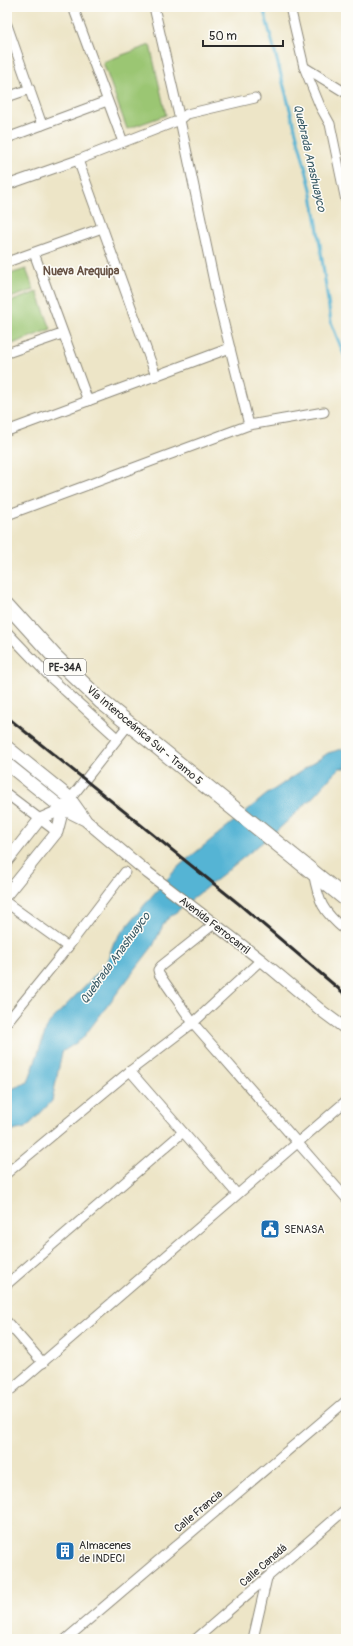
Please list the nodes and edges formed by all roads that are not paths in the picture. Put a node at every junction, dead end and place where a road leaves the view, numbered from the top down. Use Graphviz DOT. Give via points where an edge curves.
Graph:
graph roads {
  1 [pos="73,7"];
  2 [pos="154,7"];
  3 [pos="290,7"];
  4 [pos="8,29"];
  5 [pos="304,67"];
  6 [pos="30,89"];
  7 [pos="346,93"];
  8 [pos="7,97"];
  9 [pos="255,98"];
  10 [pos="107,101"];
  11 [pos="180,120"];
  12 [pos="42,125"];
  13 [pos="7,138"];
  14 [pos="123,142"];
  15 [pos="78,160"];
  16 [pos="7,185"];
  17 [pos="346,197"];
  18 [pos="102,228"];
  19 [pos="34,253"];
  20 [pos="7,262"];
  21 [pos="62,334"];
  22 [pos="230,348"];
  23 [pos="7,353"];
  24 [pos="156,376"];
  25 [pos="88,401"];
  26 [pos="324,412"];
  27 [pos="249,425"];
  28 [pos="7,431"];
  29 [pos="7,514"];
  30 [pos="7,604"];
  31 [pos="7,632"];
  32 [pos="129,724"];
  33 [pos="117,738"];
  34 [pos="7,747"];
  35 [pos="7,764"];
  36 [pos="7,794"];
  37 [pos="70,798"];
  38 [pos="63,808"];
  39 [pos="40,819"];
  40 [pos="85,820"];
  41 [pos="57,832"];
  42 [pos="7,861"];
  43 [pos="125,872"];
  44 [pos="313,872"];
  45 [pos="7,894"];
  46 [pos="346,900"];
  47 [pos="7,902"];
  48 [pos="214,924"];
  49 [pos="346,931"];
  50 [pos="68,947"];
  51 [pos="261,960"];
  52 [pos="7,1022"];
  53 [pos="193,1023"];
  54 [pos="346,1029"];
  55 [pos="130,1071"];
  56 [pos="346,1101"];
  57 [pos="183,1132"];
  58 [pos="299,1142"];
  59 [pos="7,1173"];
  60 [pos="237,1194"];
  61 [pos="346,1198"];
  62 [pos="7,1284"];
  63 [pos="7,1322"];
  64 [pos="43,1363"];
  65 [pos="7,1393"];
  66 [pos="346,1401"];
  67 [pos="346,1509"];
  68 [pos="267,1578"];
  69 [pos="66,1639"];
  70 [pos="196,1639"];
  71 [pos="253,1639"];
  1 -- 10 [label="street"];
  2 -- 11 [label="street"];
  3 -- 5 [label="street"];
  4 -- 6 [label="street"];
  5 -- 7 [label="street"];
  5 -- 17 [label="street" via="330,124"];
  6 -- 8 [label="street"];
  6 -- 12 [label="street"];
  9 -- 11 [label="street" via="186,114"];
  10 -- 12 [label="street"];
  10 -- 14 [label="street"];
  11 -- 14 [label="street"];
  11 -- 22 [label="street"];
  12 -- 13 [label="street"];
  14 -- 15 [label="street"];
  15 -- 16 [label="street"];
  15 -- 18 [label="street"];
  18 -- 19 [label="street"];
  18 -- 24 [label="street"];
  19 -- 20 [label="street"];
  19 -- 21 [label="street"];
  21 -- 23 [label="street"];
  21 -- 25 [label="street"];
  22 -- 24 [label="street"];
  22 -- 27 [label="street"];
  24 -- 25 [label="street"];
  25 -- 28 [label="street"];
  26 -- 27 [label="street"];
  27 -- 29 [label="street"];
  30 -- 32 [label="highway, Vía Interoceánica Sur - Tramo 5 / PE-34A" via="55,657"];
  31 -- 33 [label="street" via="51,678"];
  32 -- 33 [label="street"];
  32 -- 44 [label="highway, Vía Interoceánica Sur - Tramo 5 / PE-34A"];
  33 -- 37 [label="street"];
  34 -- 37 [label="main road, Avenida Ferrocarril"];
  35 -- 38 [label="main road, Avenida Ferrocarril"];
  36 -- 39 [label="street"];
  37 -- 38 [label="street"];
  37 -- 40 [label="street, Avenida Ferrocarril"];
  38 -- 39 [label="street"];
  38 -- 40 [label="street, Avenida Ferrocarril"];
  38 -- 41 [label="street"];
  39 -- 41 [label="street"];
  39 -- 42 [label="street"];
  40 -- 48 [label="street, Avenida Ferrocarril"];
  41 -- 45 [label="street"];
  43 -- 50 [label="street"];
  44 -- 46 [label="highway, PE-34A"];
  44 -- 49 [label="street" via="318,899 329,917"];
  47 -- 50 [label="street"];
  48 -- 51 [label="street, Avenida Ferrocarril"];
  48 -- 53 [label="street" via="158,970"];
  50 -- 52 [label="street"];
  51 -- 53 [label="street"];
  51 -- 54 [label="street, Avenida Ferrocarril"];
  53 -- 55 [label="street"];
  53 -- 58 [label="street"];
  55 -- 57 [label="street"];
  55 -- 59 [label="street"];
  56 -- 58 [label="street"];
  57 -- 60 [label="street"];
  57 -- 62 [label="street"];
  58 -- 60 [label="street"];
  58 -- 61 [label="street"];
  60 -- 64 [label="street"];
  63 -- 64 [label="street"];
  64 -- 65 [label="street"];
  66 -- 69 [label="street, Calle Francia"];
  67 -- 68 [label="street, Calle Canadá"];
  68 -- 70 [label="street, Calle Canadá"];
  68 -- 71 [label="street"];
}
